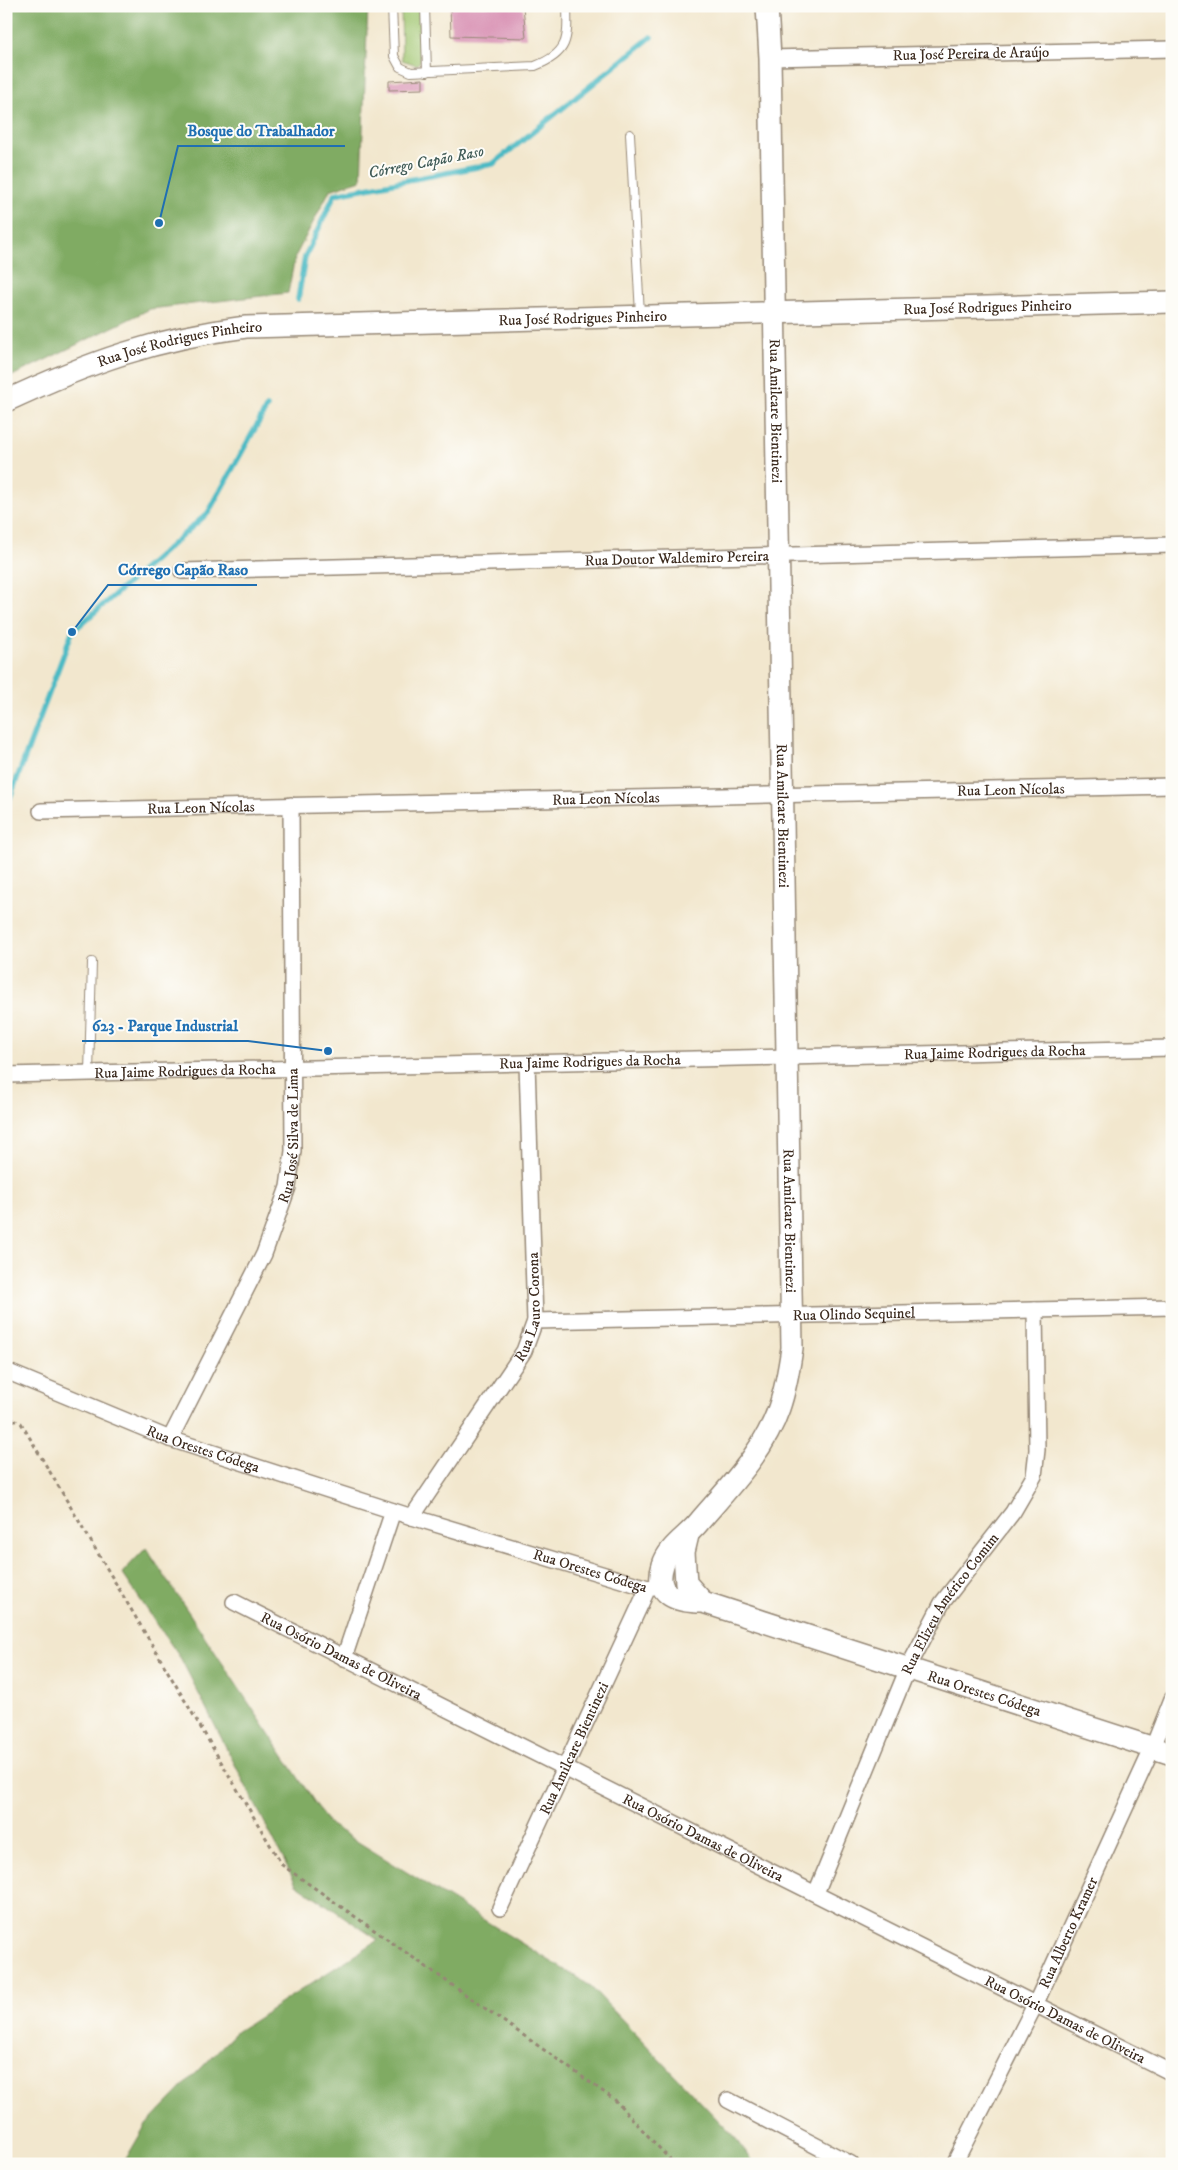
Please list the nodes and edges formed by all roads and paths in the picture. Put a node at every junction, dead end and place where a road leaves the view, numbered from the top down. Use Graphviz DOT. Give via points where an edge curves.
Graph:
graph roads {
  1 [pos="392,6"];
  2 [pos="425,6"];
  3 [pos="567,6"];
  4 [pos="767,6"];
  5 [pos="1172,49"];
  6 [pos="770,58"];
  7 [pos="427,72"];
  8 [pos="630,134"];
  9 [pos="1172,302"];
  10 [pos="775,312"];
  11 [pos="640,316"];
  12 [pos="6,401"];
  13 [pos="1172,545"];
  14 [pos="779,556"];
  15 [pos="182,571"];
  16 [pos="1172,786"];
  17 [pos="784,794"];
  18 [pos="290,805"];
  19 [pos="41,811"];
  20 [pos="92,962"];
  21 [pos="1172,1048"];
  22 [pos="789,1057"];
  23 [pos="527,1063"];
  24 [pos="292,1068"];
  25 [pos="89,1073"];
  26 [pos="6,1075"];
  27 [pos="1172,1307"];
  28 [pos="1035,1310"];
  29 [pos="793,1316"];
  30 [pos="535,1321"];
  31 [pos="6,1371"];
  32 [pos="6,1417"];
  33 [pos="170,1440"];
  34 [pos="393,1511"];
  35 [pos="412,1518"];
  36 [pos="688,1535"];
  37 [pos="655,1586"];
  38 [pos="234,1602"];
  39 [pos="703,1602"];
  40 [pos="344,1658"];
  41 [pos="908,1668"];
  42 [pos="1172,1699"];
  43 [pos="1162,1751"];
  44 [pos="564,1767"];
  45 [pos="816,1893"];
  46 [pos="500,1908"];
  47 [pos="1035,2005"];
  48 [pos="1172,2074"];
  49 [pos="728,2100"];
  50 [pos="674,2164"];
  51 [pos="851,2164"];
  52 [pos="954,2164"];
  1 -- 7 [label="lane" via="394,56 400,67 411,72"];
  2 -- 7 [label="lane"];
  3 -- 7 [label="lane" via="566,41 550,60 535,66"];
  4 -- 6 [label="main road, Rua Amilcare Bientinezi"];
  5 -- 6 [label="street, Rua José Pereira de Araújo"];
  6 -- 10 [label="main road, Rua Amilcare Bientinezi"];
  8 -- 11 [label="lane"];
  9 -- 10 [label="main road, Rua José Rodrigues Pinheiro"];
  10 -- 11 [label="main road, Rua José Rodrigues Pinheiro"];
  10 -- 14 [label="main road, Rua Amilcare Bientinezi"];
  11 -- 12 [label="main road, Rua José Rodrigues Pinheiro" via="292,325 212,331 119,354"];
  13 -- 14 [label="street, Rua Doutor Waldemiro Pereira"];
  14 -- 15 [label="street, Rua Doutor Waldemiro Pereira"];
  14 -- 17 [label="main road, Rua Amilcare Bientinezi"];
  16 -- 17 [label="street, Rua Leon Nícolas"];
  17 -- 18 [label="street, Rua Leon Nícolas"];
  17 -- 22 [label="main road, Rua Amilcare Bientinezi"];
  18 -- 19 [label="street, Rua Leon Nícolas"];
  18 -- 24 [label="street, Rua José Silva de Lima"];
  20 -- 25 [label="lane"];
  21 -- 22 [label="street, Rua Jaime Rodrigues da Rocha"];
  22 -- 23 [label="street, Rua Jaime Rodrigues da Rocha"];
  22 -- 29 [label="main road, Rua Amilcare Bientinezi"];
  23 -- 24 [label="street, Rua Jaime Rodrigues da Rocha"];
  23 -- 30 [label="street, Rua Lauro Corona"];
  24 -- 25 [label="street, Rua Jaime Rodrigues da Rocha"];
  24 -- 33 [label="street, Rua José Silva de Lima" via="292,1167 282,1208 264,1254"];
  25 -- 26 [label="street, Rua Jaime Rodrigues da Rocha"];
  27 -- 28 [label="street, Rua Olindo Sequinel"];
  28 -- 29 [label="street, Rua Olindo Sequinel"];
  28 -- 41 [label="street, Rua Elizeu Américo Comim" via="1038,1450 1034,1476 1013,1512 942,1603"];
  29 -- 30 [label="street, Rua Olindo Sequinel"];
  29 -- 36 [label="main road, Rua Amilcare Bientinezi" via="788,1380 779,1409 748,1464"];
  30 -- 35 [label="street, Rua Lauro Corona" via="524,1352"];
  31 -- 33 [label="street, Rua Orestes Códega"];
  32 -- 50 [label="path" via="21,1423 282,1865 615,2100"];
  33 -- 34 [label="street, Rua Orestes Códega"];
  34 -- 35 [label="street, Rua Orestes Códega"];
  34 -- 40 [label="street"];
  35 -- 37 [label="street, Rua Orestes Códega"];
  36 -- 37 [label="main road, Rua Amilcare Bientinezi" via="668,1554"];
  36 -- 39 [label="main road" via="684,1552 686,1583"];
  37 -- 39 [label="main road, Rua Orestes Códega" via="673,1598"];
  37 -- 44 [label="street, Rua Amilcare Bientinezi"];
  38 -- 40 [label="street, Rua Osório Damas de Oliveira"];
  39 -- 41 [label="main road, Rua Orestes Códega"];
  40 -- 44 [label="street, Rua Osório Damas de Oliveira"];
  41 -- 43 [label="main road, Rua Orestes Códega"];
  41 -- 45 [label="street, Rua Elizeu Américo Comim"];
  42 -- 43 [label="street, Rua Alberto Kramer"];
  43 -- 47 [label="street, Rua Alberto Kramer"];
  44 -- 45 [label="street, Rua Osório Damas de Oliveira"];
  44 -- 46 [label="street, Rua Amilcare Bientinezi"];
  45 -- 47 [label="street, Rua Osório Damas de Oliveira"];
  47 -- 48 [label="street, Rua Osório Damas de Oliveira"];
  47 -- 52 [label="street, Rua Alberto Kramer"];
  49 -- 51 [label="street"];
}
